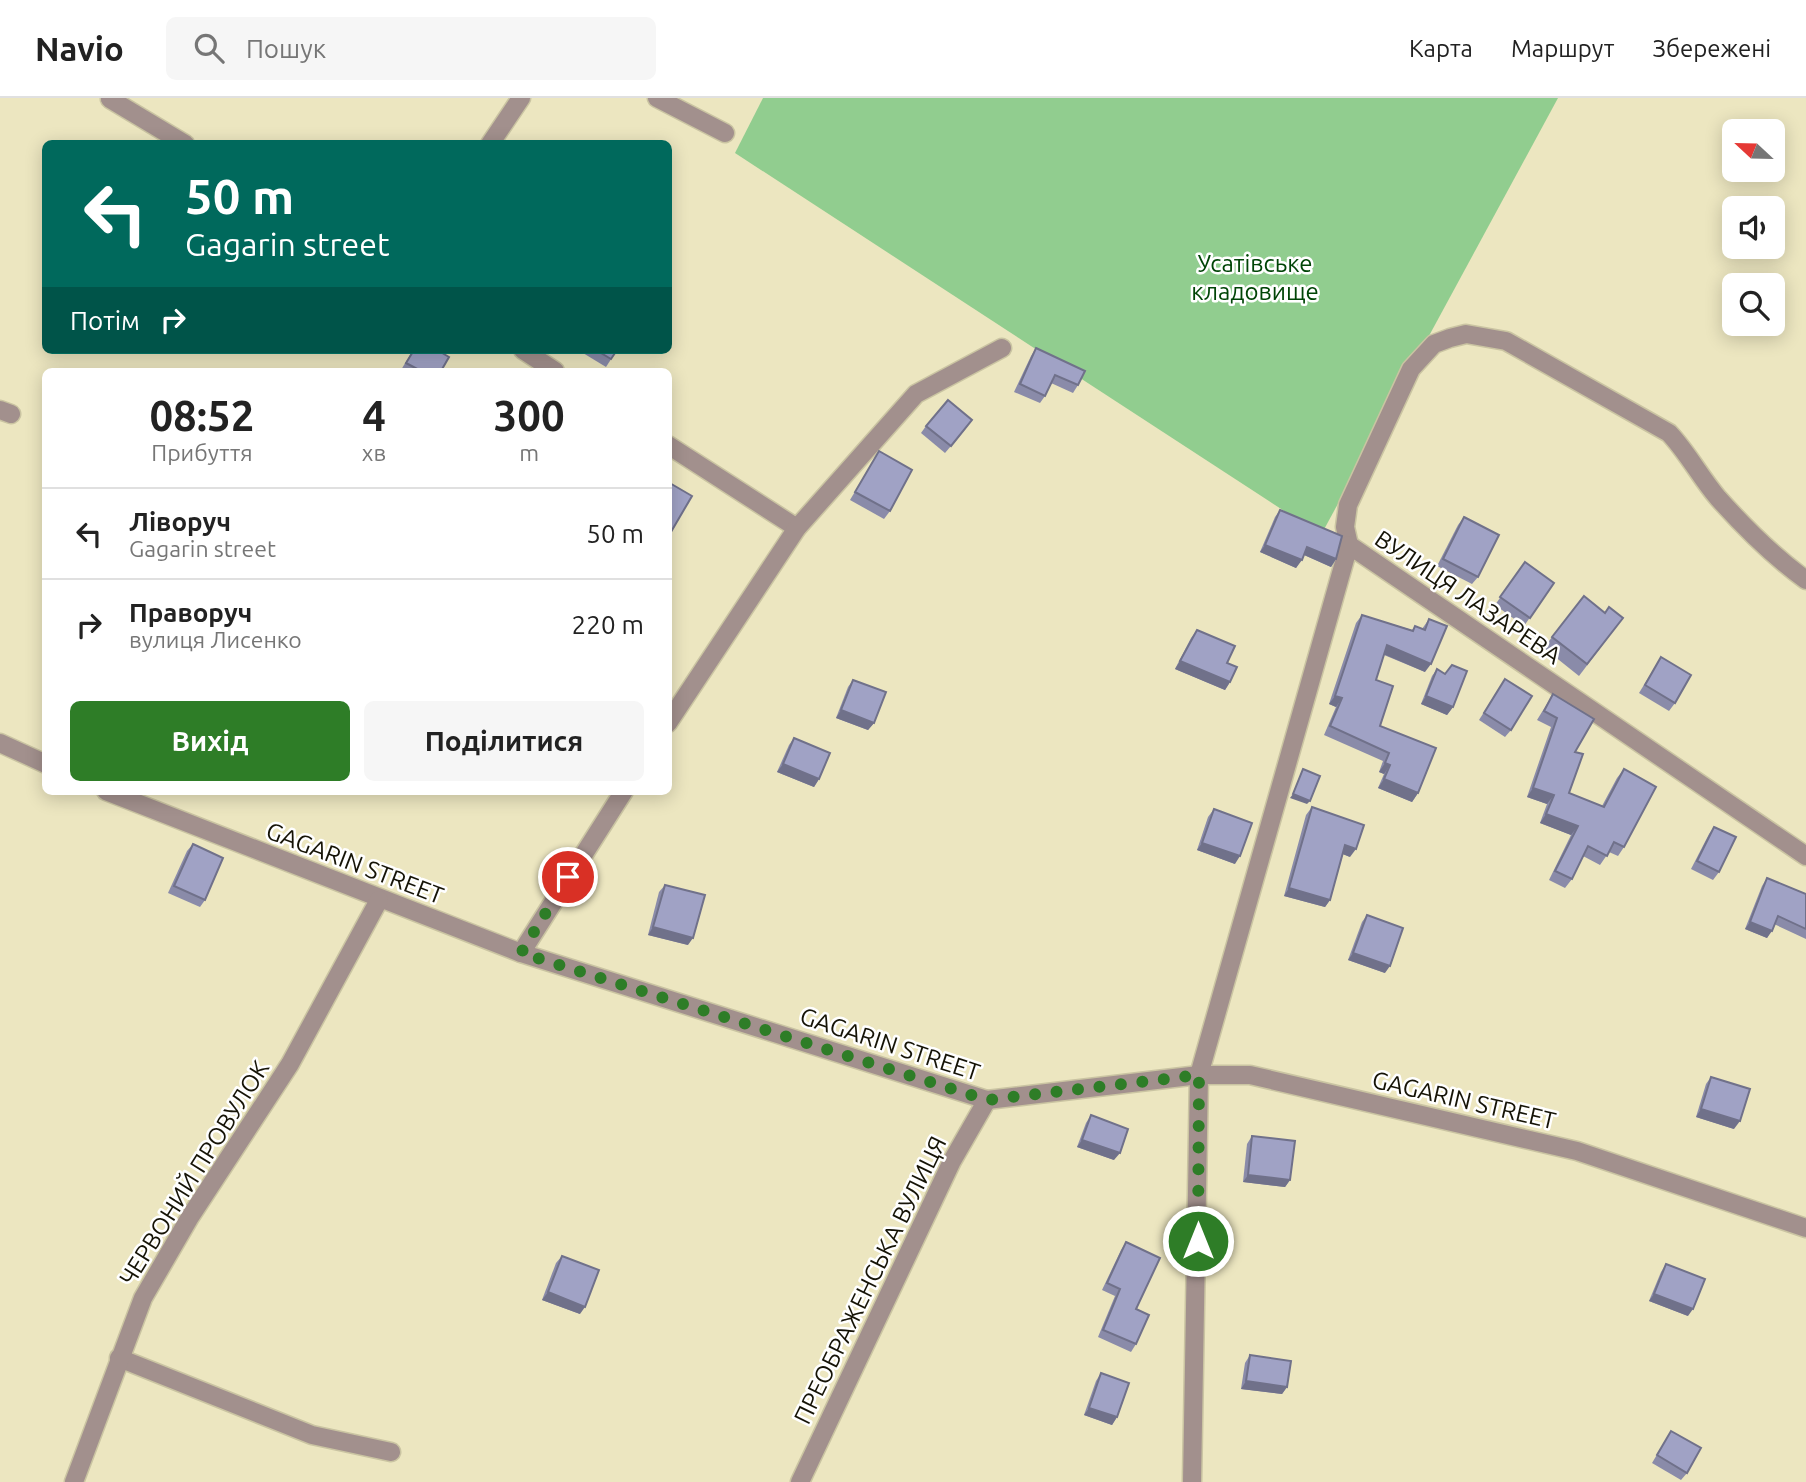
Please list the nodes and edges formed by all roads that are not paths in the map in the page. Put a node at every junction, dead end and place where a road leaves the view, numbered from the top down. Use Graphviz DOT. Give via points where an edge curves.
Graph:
graph roads {
  1 [pos="521,98"];
  2 [pos="657,98"];
  3 [pos="110,99"];
  4 [pos="725,133"];
  5 [pos="178,140"];
  6 [pos="493,140"];
  7 [pos="1002,348"];
  8 [pos="529,354"];
  9 [pos="550,368"];
  10 [pos="672,447"];
  11 [pos="797,528"];
  12 [pos="1349,545"];
  13 [pos="1806,580"];
  14 [pos="672,717"];
  15 [pos="0,743"];
  16 [pos="42,762"];
  17 [pos="116,795"];
  18 [pos="621,795"];
  19 [pos="1806,856"];
  20 [pos="379,900"];
  21 [pos="521,953"];
  22 [pos="1199,1075"];
  23 [pos="987,1100"];
  24 [pos="1806,1228"];
  25 [pos="119,1358"];
  26 [pos="391,1452"];
  27 [pos="74,1482"];
  28 [pos="800,1482"];
  29 [pos="1192,1482"];
  1 -- 6 [label="street"];
  2 -- 4 [label="street"];
  3 -- 5 [label="street"];
  7 -- 11 [label="street" via="916,394"];
  8 -- 9 [label="street"];
  10 -- 11 [label="street"];
  11 -- 14 [label="street"];
  12 -- 13 [label="street" via="1345,527 1348,505 1411,369 1434,344 1466,334 1506,341 1669,433 1717,497"];
  12 -- 19 [label="street, ВУЛИЦЯ ЛАЗАРЕВА"];
  12 -- 22 [label="street, ВУЛИЦЯ ЛАЗАРЕВА"];
  15 -- 16 [label="street"];
  17 -- 20 [label="street, GAGARIN STREET"];
  18 -- 21 [label="street"];
  20 -- 21 [label="street, GAGARIN STREET"];
  20 -- 25 [label="street, ЧЕРВОНИЙ ПРОВУЛОК" via="290,1064 143,1298"];
  21 -- 23 [label="street, GAGARIN STREET"];
  22 -- 23 [label="street, GAGARIN STREET"];
  22 -- 24 [label="street, GAGARIN STREET" via="1250,1075 1577,1151"];
  22 -- 29 [label="street"];
  23 -- 28 [label="street, ПРЕОБРАЖЕНСЬКА ВУЛИЦЯ" via="952,1161"];
  25 -- 26 [label="street" via="312,1434"];
  25 -- 27 [label="street, ЧЕРВОНИЙ ПРОВУЛОК"];
}
